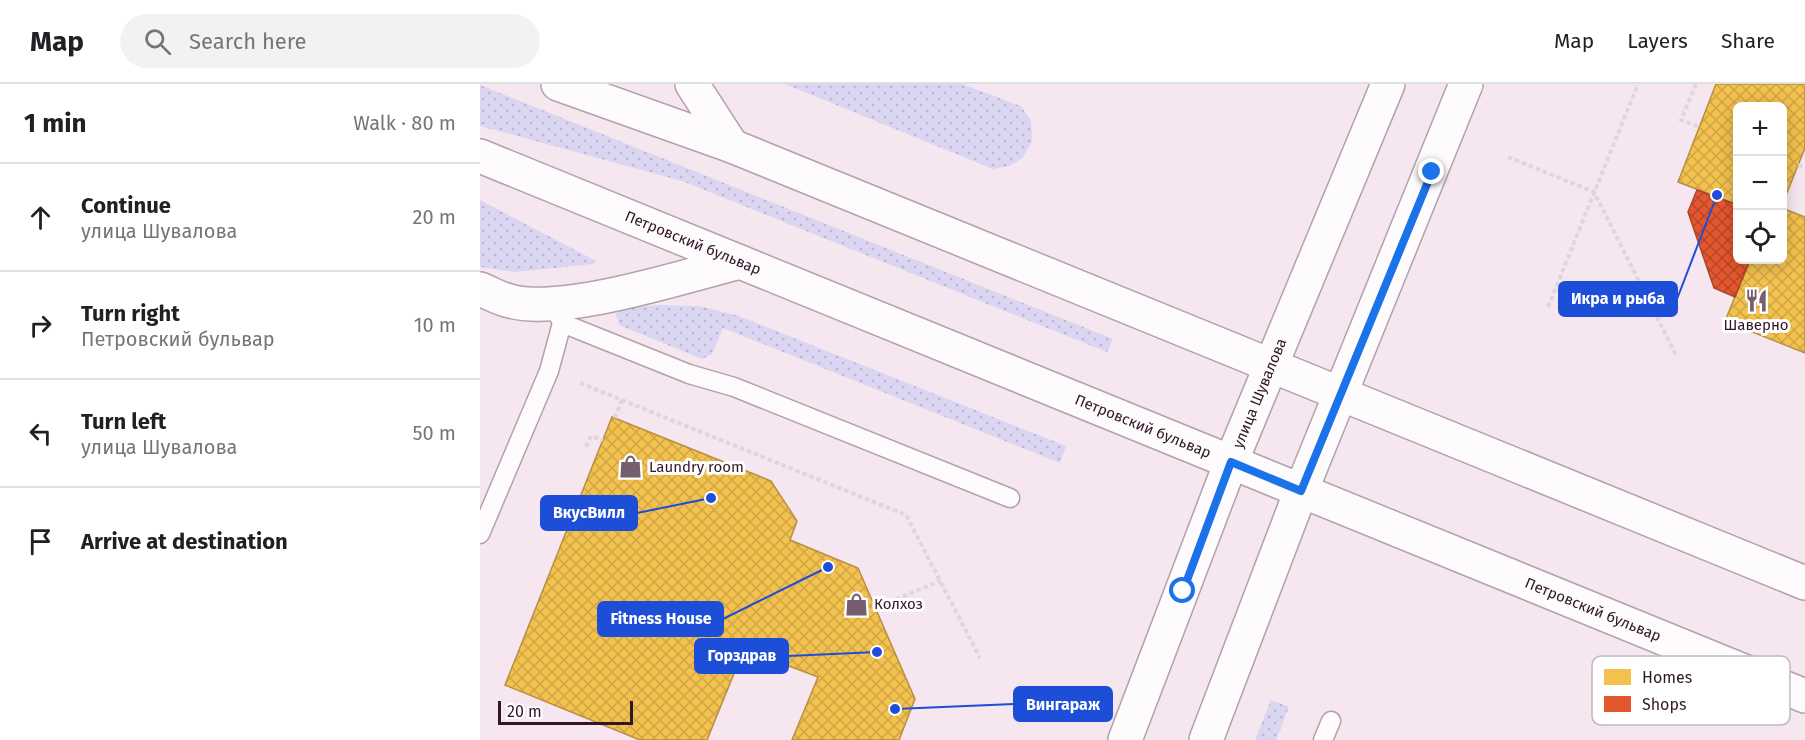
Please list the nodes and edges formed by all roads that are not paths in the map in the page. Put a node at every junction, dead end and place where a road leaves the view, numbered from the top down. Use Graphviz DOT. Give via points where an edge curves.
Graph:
graph roads {
  1 [pos="558,84"];
  2 [pos="692,84"];
  3 [pos="1388,84"];
  4 [pos="1466,84"];
  5 [pos="732,146"];
  6 [pos="480,156"];
  7 [pos="740,262"];
  8 [pos="480,289"];
  9 [pos="558,314"];
  10 [pos="1271,364"];
  11 [pos="1341,394"];
  12 [pos="1231,462"];
  13 [pos="1301,491"];
  14 [pos="1010,498"];
  15 [pos="480,534"];
  16 [pos="1805,583"];
  17 [pos="1702,656"];
  18 [pos="1331,721"];
  19 [pos="1125,740"];
  20 [pos="1206,740"];
  21 [pos="1323,740"];
  1 -- 5 [label="street"];
  2 -- 5 [label="street"];
  3 -- 10 [label="street, улица Шувалова"];
  4 -- 11 [label="street"];
  5 -- 10 [label="street"];
  6 -- 7 [label="street, Петровский бульвар"];
  7 -- 9 [label="street" via="616,293"];
  7 -- 12 [label="street, Петровский бульвар"];
  8 -- 9 [label="street"];
  9 -- 14 [label="lane" via="689,374 734,387"];
  9 -- 15 [label="lane" via="549,371"];
  10 -- 11 [label="street"];
  10 -- 12 [label="street, улица Шувалова"];
  11 -- 13 [label="street"];
  11 -- 16 [label="street"];
  12 -- 13 [label="street, Петровский бульвар"];
  12 -- 19 [label="street, улица Шувалова"];
  13 -- 17 [label="street, Петровский бульвар"];
  13 -- 20 [label="street"];
  18 -- 21 [label="lane"];
}
